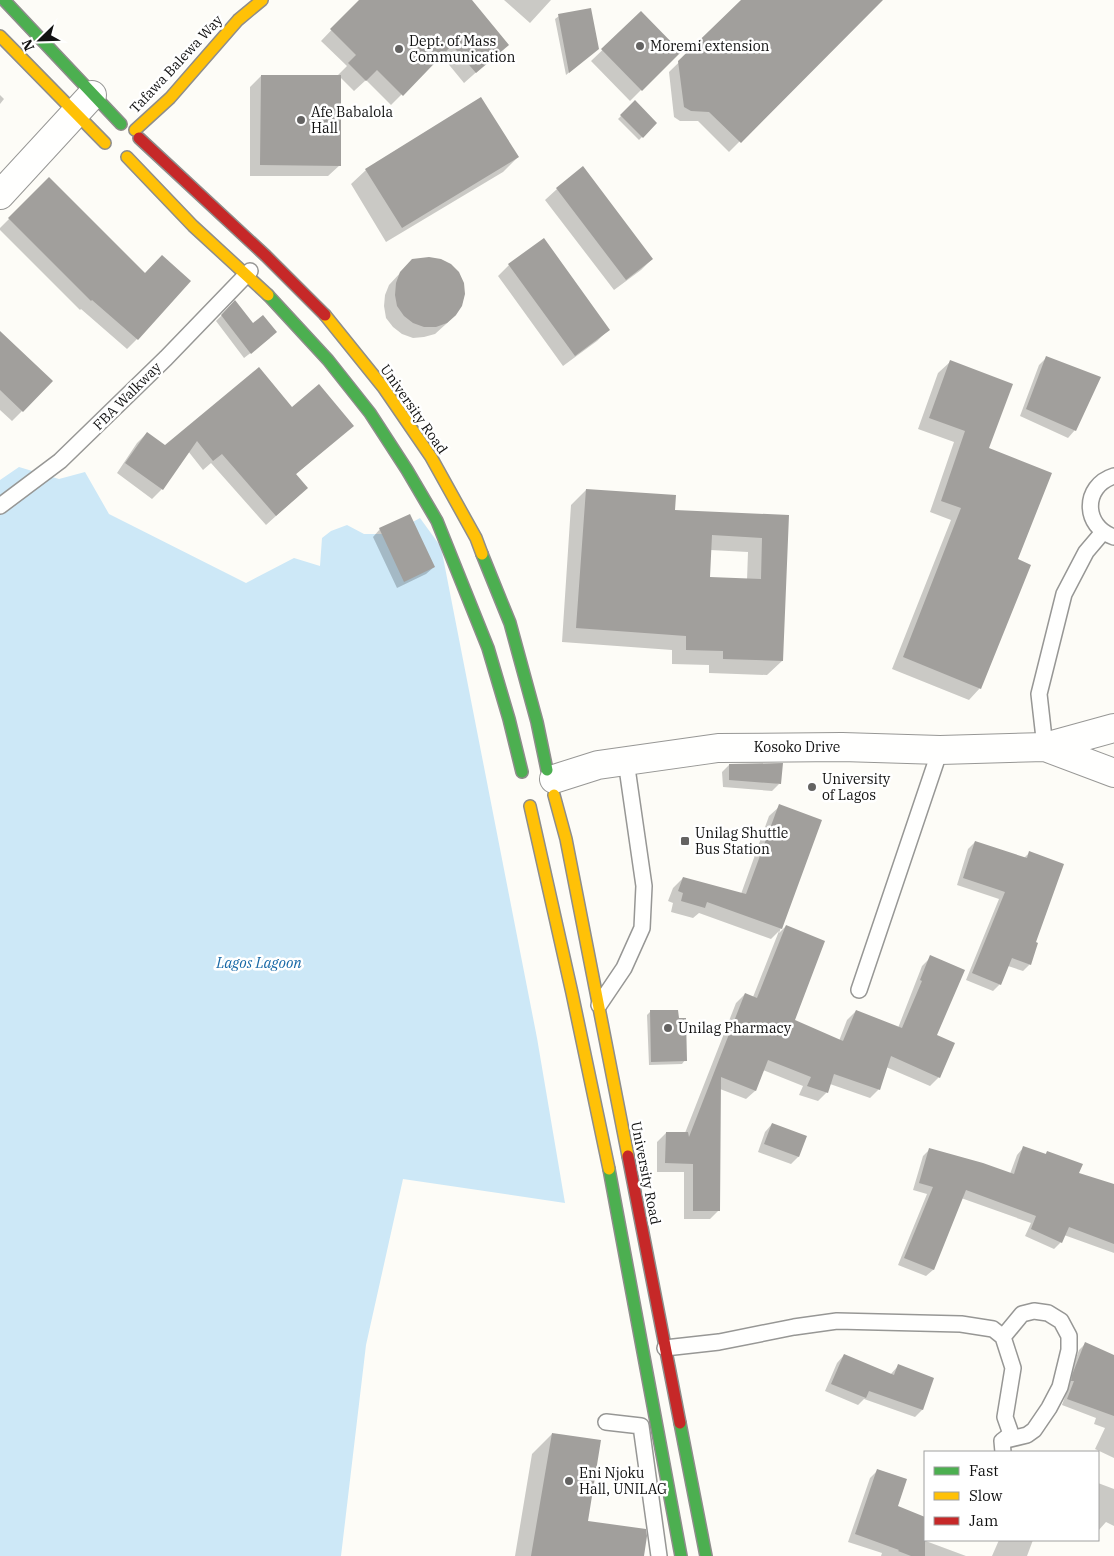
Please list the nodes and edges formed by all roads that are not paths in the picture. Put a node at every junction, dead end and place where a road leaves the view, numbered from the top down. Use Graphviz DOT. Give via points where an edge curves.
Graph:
graph roads {
  1 [pos="4,0"];
  2 [pos="262,0"];
  3 [pos="0,36"];
  4 [pos="84,104"];
  5 [pos="111,132"];
  6 [pos="137,134"];
  7 [pos="127,157"];
  8 [pos="0,195"];
  9 [pos="266,256"];
  10 [pos="246,275"];
  11 [pos="1114,476"];
  12 [pos="0,506"];
  13 [pos="1109,535"];
  14 [pos="1114,728"];
  15 [pos="1045,747"];
  16 [pos="940,750"];
  17 [pos="626,760"];
  18 [pos="1114,773"];
  19 [pos="536,786"];
  20 [pos="859,990"];
  21 [pos="599,1005"];
  22 [pos="1003,1337"];
  23 [pos="665,1348"];
  24 [pos="606,1422"];
  25 [pos="1002,1447"];
  26 [pos="659,1556"];
  27 [pos="682,1556"];
  28 [pos="706,1556"];
  1 -- 4 [label="main road"];
  2 -- 6 [label="main road, Tafawa Balewa Way" via="238,20"];
  3 -- 4 [label="main road"];
  4 -- 5 [label="main road"];
  4 -- 5 [label="main road"];
  4 -- 8 [label="street"];
  5 -- 6 [label="main road" via="129,125"];
  5 -- 7 [label="main road" via="108,150 120,158"];
  6 -- 7 [label="main road" via="139,146"];
  6 -- 9 [label="main road, University Road"];
  7 -- 10 [label="main road, University Road" via="193,226"];
  9 -- 10 [label="lane, FBA Walkway"];
  9 -- 19 [label="main road, University Road" via="332,322 382,387 431,457 476,538 510,623 537,722"];
  10 -- 12 [label="lane, FBA Walkway" via="60,462"];
  10 -- 19 [label="main road, University Road" via="322,353 370,413 437,521 488,648 509,719"];
  11 -- 13 [label="lane" via="1099,485 1090,504 1096,525"];
  13 -- 15 [label="lane" via="1086,552 1064,594 1039,694"];
  14 -- 15 [label="street, Kosoko Drive"];
  15 -- 16 [label="street, Kosoko Drive"];
  15 -- 18 [label="street, Kosoko Drive"];
  16 -- 17 [label="street, Kosoko Drive" via="718,748"];
  16 -- 20 [label="lane"];
  17 -- 19 [label="street, Kosoko Drive" via="598,765"];
  17 -- 21 [label="lane" via="644,886 642,928 624,968"];
  19 -- 21 [label="main road, University Road" via="566,839"];
  19 -- 27 [label="main road, University Road" via="562,942"];
  21 -- 23 [label="main road, University Road"];
  22 -- 23 [label="lane" via="993,1329 961,1324 856,1320"];
  22 -- 25 [label="lane" via="1013,1368 1006,1417 1011,1434"];
  22 -- 25 [label="lane" via="1022,1314 1034,1311 1048,1313 1061,1321 1069,1336 1069,1350 1060,1387 1034,1430"];
  23 -- 28 [label="main road, University Road"];
  24 -- 26 [label="lane" via="642,1426"];
}
